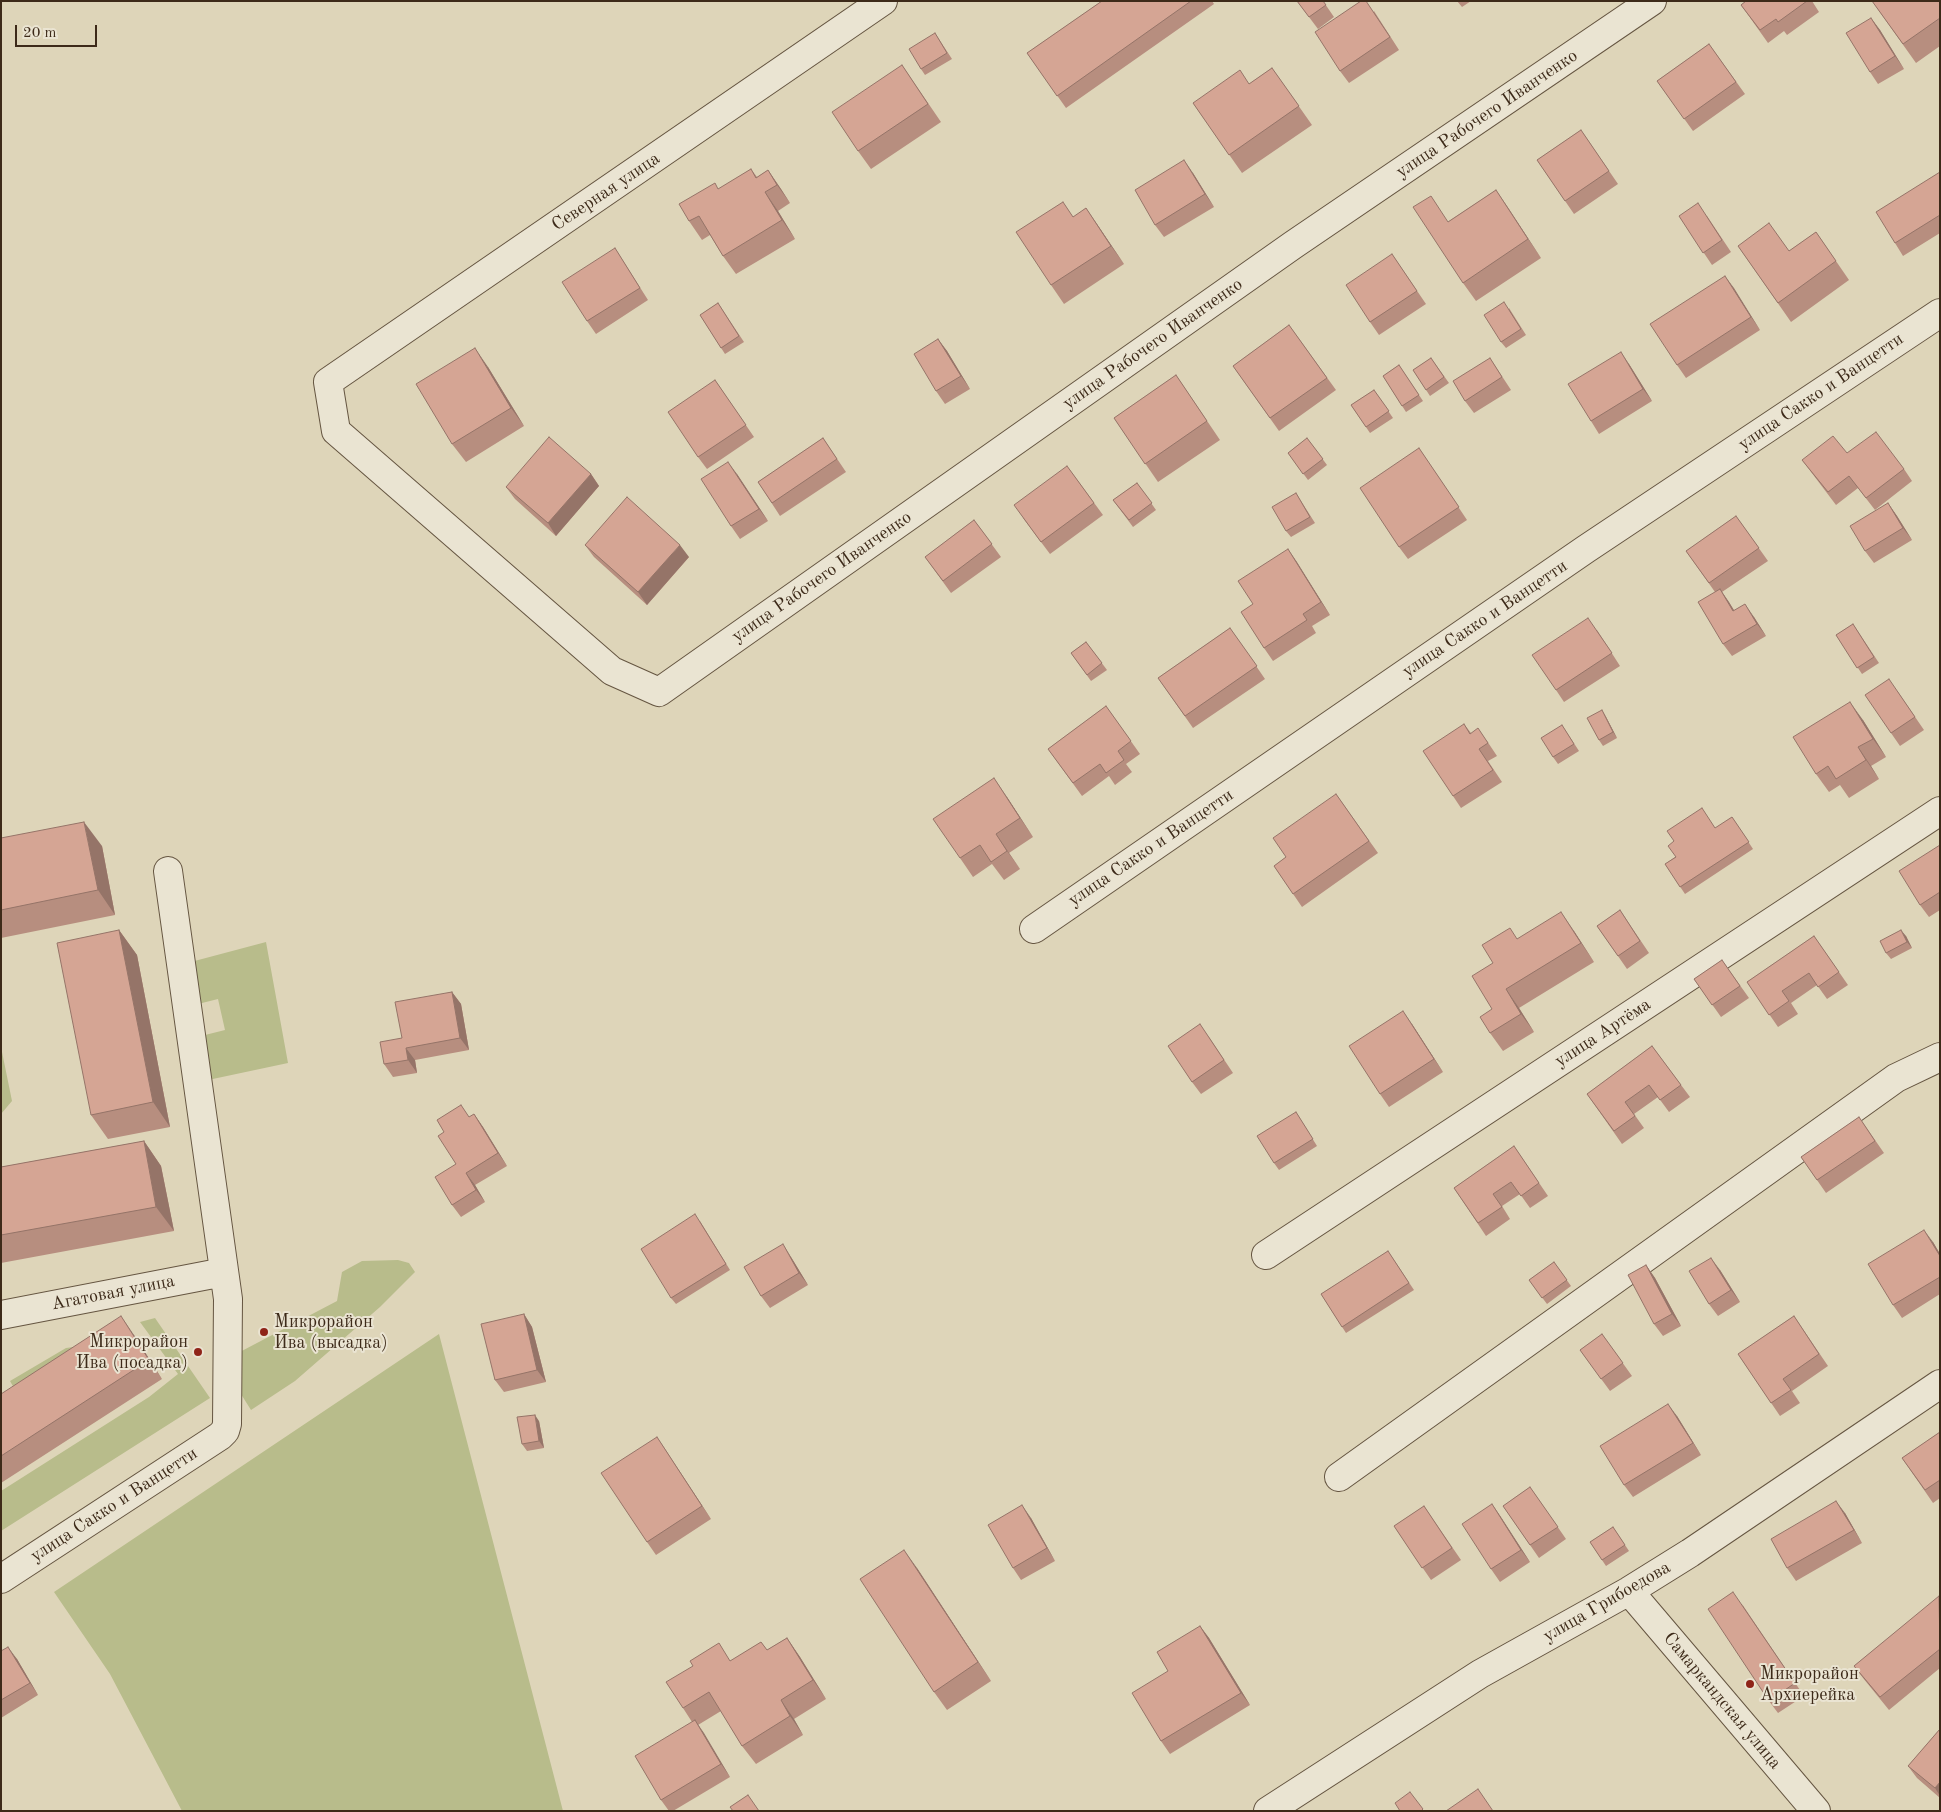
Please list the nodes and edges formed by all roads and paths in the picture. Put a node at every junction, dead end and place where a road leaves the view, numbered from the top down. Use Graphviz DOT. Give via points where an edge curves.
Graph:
graph roads {
  1 [pos="883,1"];
  2 [pos="1652,1"];
  3 [pos="1940,313"];
  4 [pos="659,692"];
  5 [pos="1940,811"];
  6 [pos="168,871"];
  7 [pos="1034,929"];
  8 [pos="1940,1057"];
  9 [pos="1266,1255"];
  10 [pos="224,1272"];
  11 [pos="1,1315"];
  12 [pos="1940,1384"];
  13 [pos="1339,1477"];
  14 [pos="1,1578"];
  15 [pos="1629,1591"];
  16 [pos="1268,1811"];
  17 [pos="1816,1811"];
  1 -- 4 [label="street, Северная улица" via="328,382 336,431 612,670"];
  2 -- 4 [label="street, улица Рабочего Иванченко" via="1285,251"];
  3 -- 7 [label="street, улица Сакко и Ванцетти" via="1586,549"];
  5 -- 9 [label="street, улица Артёма"];
  6 -- 10 [label="street"];
  8 -- 13 [label="street" via="1896,1078"];
  10 -- 11 [label="street, Агатовая улица"];
  10 -- 14 [label="street, улица Сакко и Ванцетти" via="228,1299 225,1431"];
  12 -- 15 [label="street, улица Грибоедова"];
  15 -- 16 [label="street, улица Грибоедова" via="1480,1674"];
  15 -- 17 [label="street, Самаркандская улица"];
}
